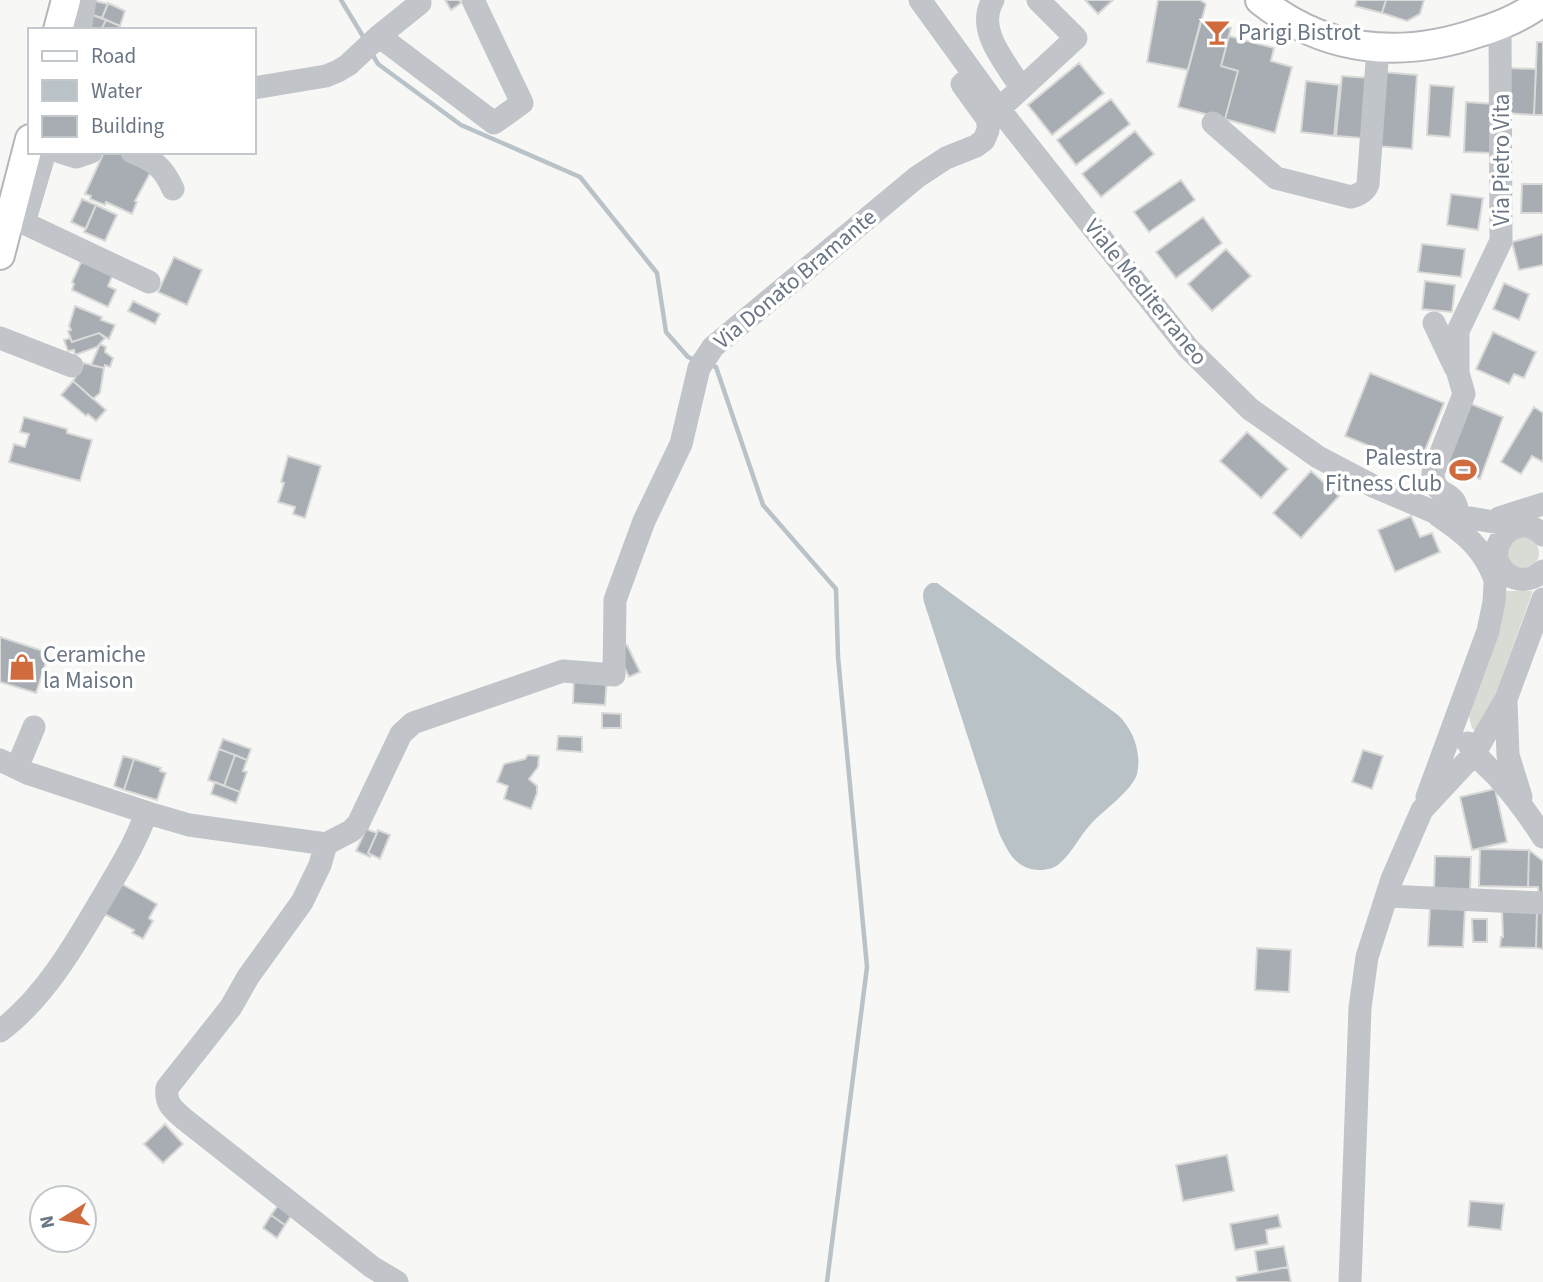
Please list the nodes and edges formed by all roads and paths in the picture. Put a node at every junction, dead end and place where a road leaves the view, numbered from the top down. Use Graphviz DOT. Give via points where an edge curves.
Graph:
graph roads {
  1 [pos="66,0"];
  2 [pos="85,0"];
  3 [pos="472,0"];
  4 [pos="920,0"];
  5 [pos="993,0"];
  6 [pos="1038,0"];
  7 [pos="1260,0"];
  8 [pos="1526,0"];
  9 [pos="1543,1"];
  10 [pos="420,3"];
  11 [pos="1500,26"];
  12 [pos="59,28"];
  13 [pos="80,28"];
  14 [pos="379,36"];
  15 [pos="1378,48"];
  16 [pos="974,74"];
  17 [pos="256,88"];
  18 [pos="1021,88"];
  19 [pos="999,108"];
  20 [pos="1213,123"];
  21 [pos="28,152"];
  22 [pos="44,154"];
  23 [pos="66,154"];
  24 [pos="85,154"];
  25 [pos="137,154"];
  26 [pos="173,188"];
  27 [pos="17,221"];
  28 [pos="0,255"];
  29 [pos="149,282"];
  30 [pos="1434,323"];
  31 [pos="0,338"];
  32 [pos="72,366"];
  33 [pos="1458,373"];
  34 [pos="1543,504"];
  35 [pos="1434,512"];
  36 [pos="1457,517"];
  37 [pos="1488,520"];
  38 [pos="1532,525"];
  39 [pos="1497,569"];
  40 [pos="1543,571"];
  41 [pos="1543,599"];
  42 [pos="1506,699"];
  43 [pos="1459,713"];
  44 [pos="34,727"];
  45 [pos="1474,754"];
  46 [pos="8,764"];
  47 [pos="1497,776"];
  48 [pos="1446,783"];
  49 [pos="1422,810"];
  50 [pos="1526,810"];
  51 [pos="146,813"];
  52 [pos="1543,837"];
  53 [pos="326,844"];
  54 [pos="1387,895"];
  55 [pos="1543,903"];
  56 [pos="0,1031"];
  57 [pos="397,1282"];
  58 [pos="1350,1282"];
  1 -- 12 [label="main road"];
  2 -- 13 [label="street"];
  3 -- 14 [label="street" via="522,103 494,123"];
  4 -- 16 [label="street, Viale Mediterraneo"];
  5 -- 18 [label="street" via="987,18 989,35"];
  6 -- 18 [label="street" via="1076,38"];
  7 -- 15 [label="main road" via="1310,31"];
  8 -- 11 [label="main road"];
  9 -- 11 [label="main road"];
  10 -- 14 [label="street"];
  11 -- 15 [label="main road" via="1428,46"];
  11 -- 33 [label="street, Via Pietro Vita" via="1501,241 1458,331"];
  14 -- 17 [label="street" via="338,71"];
  15 -- 20 [label="street" via="1368,184 1357,195 1276,178"];
  16 -- 19 [label="street, Viale Mediterraneo"];
  16 -- 53 [label="street, Via Donato Bramante" via="962,84 988,120 984,140 917,177 705,357 681,443 644,521 615,600 614,675 563,671 413,723 401,734 358,824"];
  18 -- 19 [label="street"];
  19 -- 35 [label="street, Viale Mediterraneo" via="1188,348 1250,409 1318,457"];
  21 -- 27 [label="main road"];
  22 -- 27 [label="street"];
  23 -- 24 [label="street"];
  25 -- 26 [label="street" via="164,171"];
  27 -- 28 [label="main road"];
  27 -- 29 [label="street"];
  30 -- 33 [label="street"];
  31 -- 32 [label="street"];
  33 -- 36 [label="street, Via Pietro Vita" via="1464,394 1433,473 1438,490 1454,498"];
  34 -- 37 [label="street"];
  35 -- 36 [label="street, Viale Mediterraneo"];
  35 -- 39 [label="street, Viale Mediterraneo" via="1471,539"];
  36 -- 37 [label="street, Viale Mediterraneo"];
  37 -- 38 [label="street, Viale Mediterraneo"];
  38 -- 39 [label="street" via="1504,534 1496,548"];
  39 -- 40 [label="street" via="1523,580"];
  39 -- 43 [label="street" via="1488,631"];
  41 -- 42 [label="street"];
  42 -- 45 [label="street"];
  42 -- 50 [label="street" via="1508,755"];
  43 -- 45 [label="street"];
  43 -- 49 [label="street"];
  44 -- 46 [label="street"];
  45 -- 47 [label="street"];
  45 -- 48 [label="street"];
  46 -- 51 [label="street"];
  47 -- 48 [label="street" via="1467,776"];
  47 -- 50 [label="street"];
  48 -- 49 [label="street"];
  49 -- 54 [label="street"];
  50 -- 52 [label="street"];
  51 -- 53 [label="street" via="190,825"];
  51 -- 56 [label="street" via="138,837 79,938 42,989"];
  53 -- 57 [label="street" via="302,902 231,1007 167,1088 166,1097 168,1105 184,1119"];
  54 -- 55 [label="street"];
  54 -- 58 [label="street" via="1363,982"];
}
